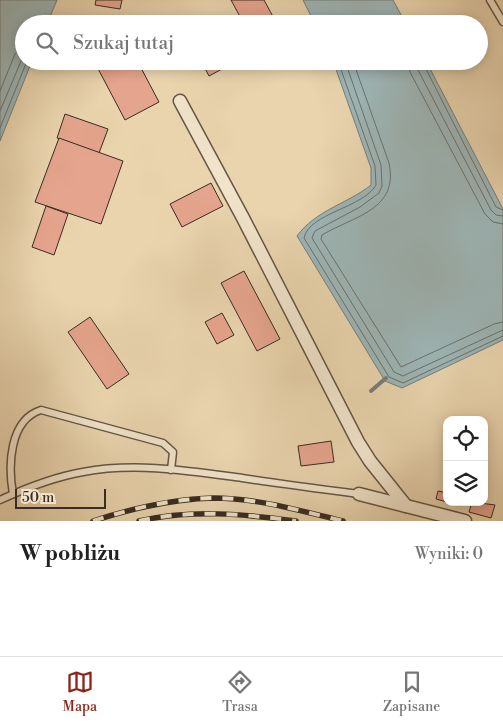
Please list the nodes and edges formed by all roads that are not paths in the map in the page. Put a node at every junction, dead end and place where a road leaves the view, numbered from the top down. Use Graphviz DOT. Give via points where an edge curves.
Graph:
graph roads {
  1 [pos="490,0"];
  2 [pos="503,22"];
  3 [pos="180,101"];
  4 [pos="171,470"];
  5 [pos="13,494"];
  6 [pos="359,494"];
  7 [pos="0,500"];
  8 [pos="406,506"];
  9 [pos="465,521"];
  1 -- 2 [label="lane"];
  3 -- 8 [label="street" via="358,442"];
  4 -- 5 [label="lane" via="124,467 83,472 39,483"];
  4 -- 5 [label="lane" via="173,452 163,443 42,410 20,425 9,474"];
  4 -- 6 [label="lane"];
  5 -- 7 [label="lane"];
  6 -- 8 [label="street"];
  8 -- 9 [label="street"];
}
